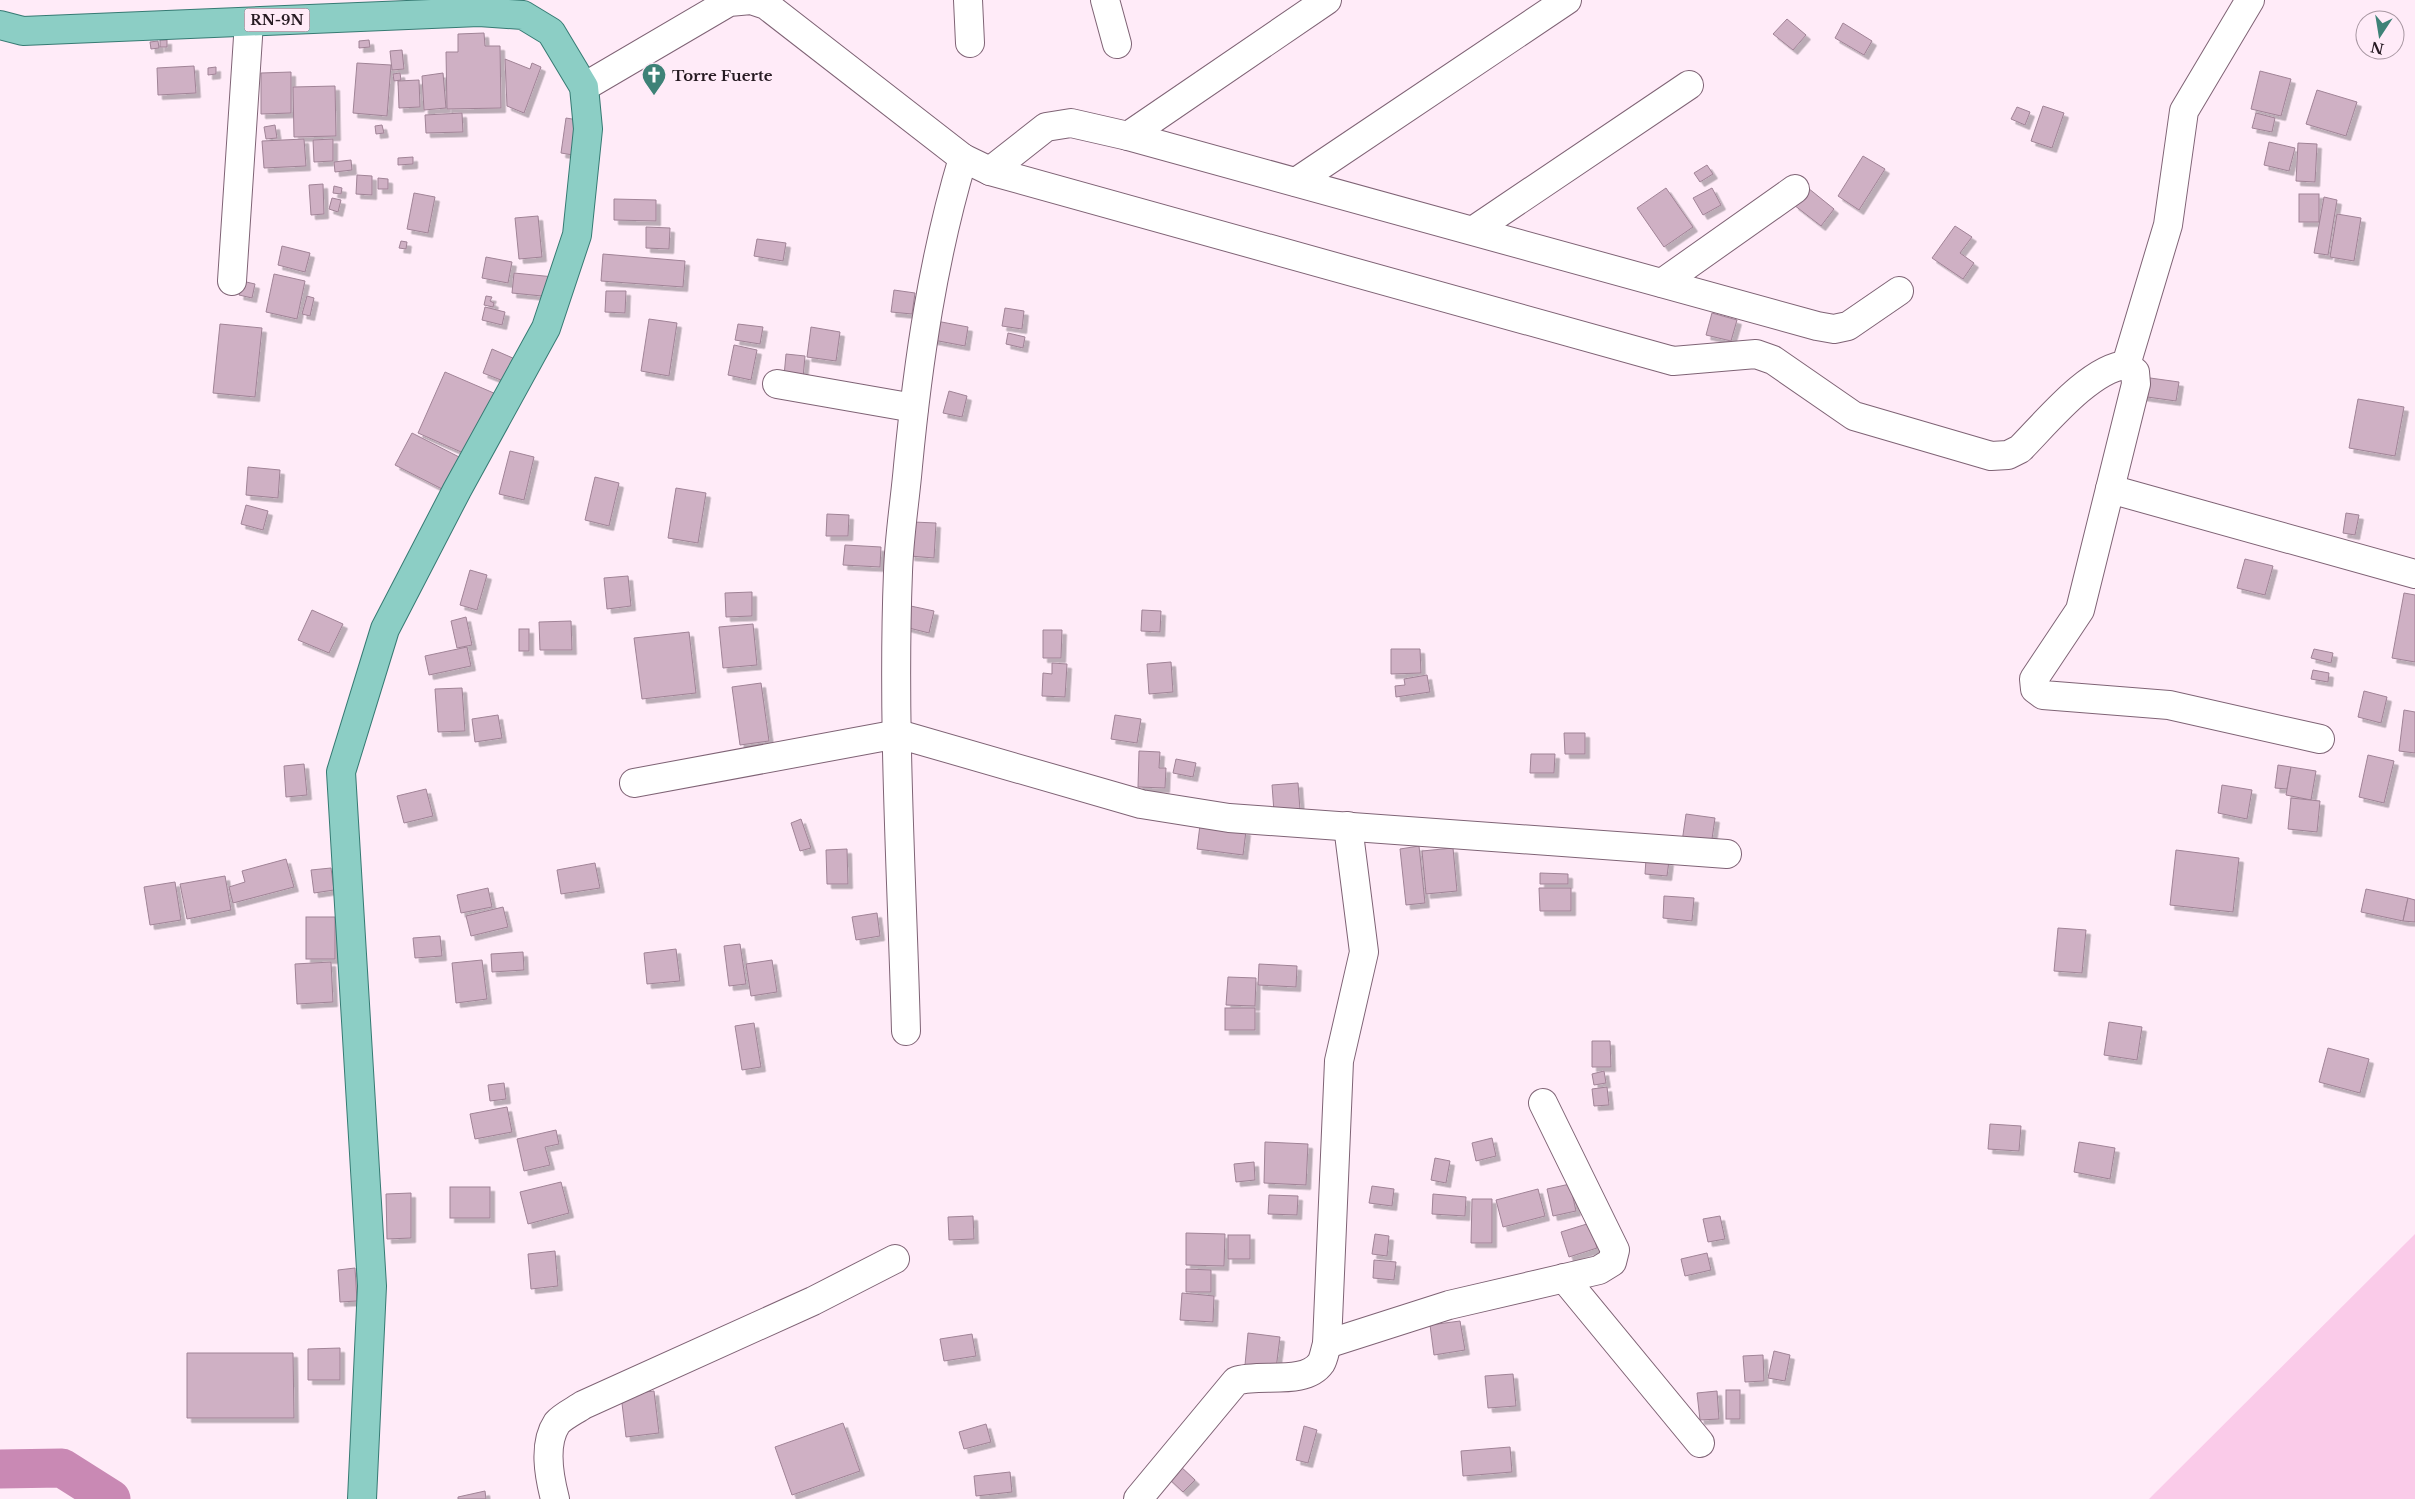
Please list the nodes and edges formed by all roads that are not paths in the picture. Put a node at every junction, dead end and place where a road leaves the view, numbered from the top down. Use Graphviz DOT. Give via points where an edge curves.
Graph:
graph roads {
  1 [pos="968,0"];
  2 [pos="1104,0"];
  3 [pos="1327,0"];
  4 [pos="1567,0"];
  5 [pos="2250,0"];
  6 [pos="478,6"];
  7 [pos="524,8"];
  8 [pos="330,9"];
  9 [pos="249,22"];
  10 [pos="0,25"];
  11 [pos="970,43"];
  12 [pos="1117,44"];
  13 [pos="1689,85"];
  14 [pos="584,87"];
  15 [pos="1128,136"];
  16 [pos="963,158"];
  17 [pos="990,171"];
  18 [pos="1296,182"];
  19 [pos="1795,189"];
  20 [pos="1474,230"];
  21 [pos="232,281"];
  22 [pos="1662,283"];
  23 [pos="1899,290"];
  24 [pos="2126,364"];
  25 [pos="778,384"];
  26 [pos="914,408"];
  27 [pos="2110,489"];
  28 [pos="2415,574"];
  29 [pos="898,734"];
  30 [pos="2320,739"];
  31 [pos="634,783"];
  32 [pos="1348,826"];
  33 [pos="1727,854"];
  34 [pos="906,1031"];
  35 [pos="1543,1103"];
  36 [pos="895,1259"];
  37 [pos="1564,1278"];
  38 [pos="1327,1344"];
  39 [pos="1700,1443"];
  40 [pos="362,1499"];
  41 [pos="555,1499"];
  42 [pos="1138,1499"];
  1 -- 11 [label="street"];
  2 -- 12 [label="street"];
  3 -- 15 [label="street"];
  4 -- 18 [label="street"];
  5 -- 24 [label="street" via="2184,111 2168,225"];
  6 -- 7 [label="main road, RN-9N"];
  6 -- 8 [label="main road, RN-9N"];
  7 -- 14 [label="main road, RN-9N" via="551,32"];
  8 -- 9 [label="main road, RN-9N"];
  9 -- 10 [label="main road, RN-9N" via="23,31"];
  9 -- 21 [label="street"];
  13 -- 20 [label="street"];
  14 -- 16 [label="street" via="729,2 751,0 766,5"];
  14 -- 40 [label="main road, RN-9N" via="588,129 577,235 546,328 456,490 385,630 341,772 372,1286"];
  15 -- 17 [label="street" via="1071,123 1046,126"];
  15 -- 18 [label="street"];
  16 -- 17 [label="street"];
  16 -- 26 [label="street" via="947,212 930,295"];
  17 -- 24 [label="street" via="1673,362 1756,354 1773,360 1854,416 1991,456 2008,455 2020,449 2094,376"];
  18 -- 20 [label="street"];
  19 -- 22 [label="street"];
  20 -- 22 [label="street"];
  22 -- 23 [label="street" via="1834,329 1848,326"];
  24 -- 27 [label="street" via="2135,372 2136,384"];
  25 -- 26 [label="street"];
  26 -- 29 [label="street" via="898,571"];
  27 -- 28 [label="street"];
  27 -- 30 [label="street" via="2080,610 2034,679 2035,689 2043,695 2169,705"];
  29 -- 31 [label="street"];
  29 -- 32 [label="street" via="1141,804 1230,818"];
  29 -- 34 [label="street"];
  32 -- 33 [label="street"];
  32 -- 38 [label="street" via="1364,952 1339,1061"];
  35 -- 37 [label="street" via="1615,1250 1612,1262 1606,1266"];
  36 -- 41 [label="street" via="812,1301 583,1405 558,1422 549,1443 550,1478"];
  37 -- 38 [label="street" via="1449,1305"];
  37 -- 39 [label="street"];
  38 -- 42 [label="street" via="1321,1362 1309,1373 1280,1378 1249,1376 1236,1381"];
}
